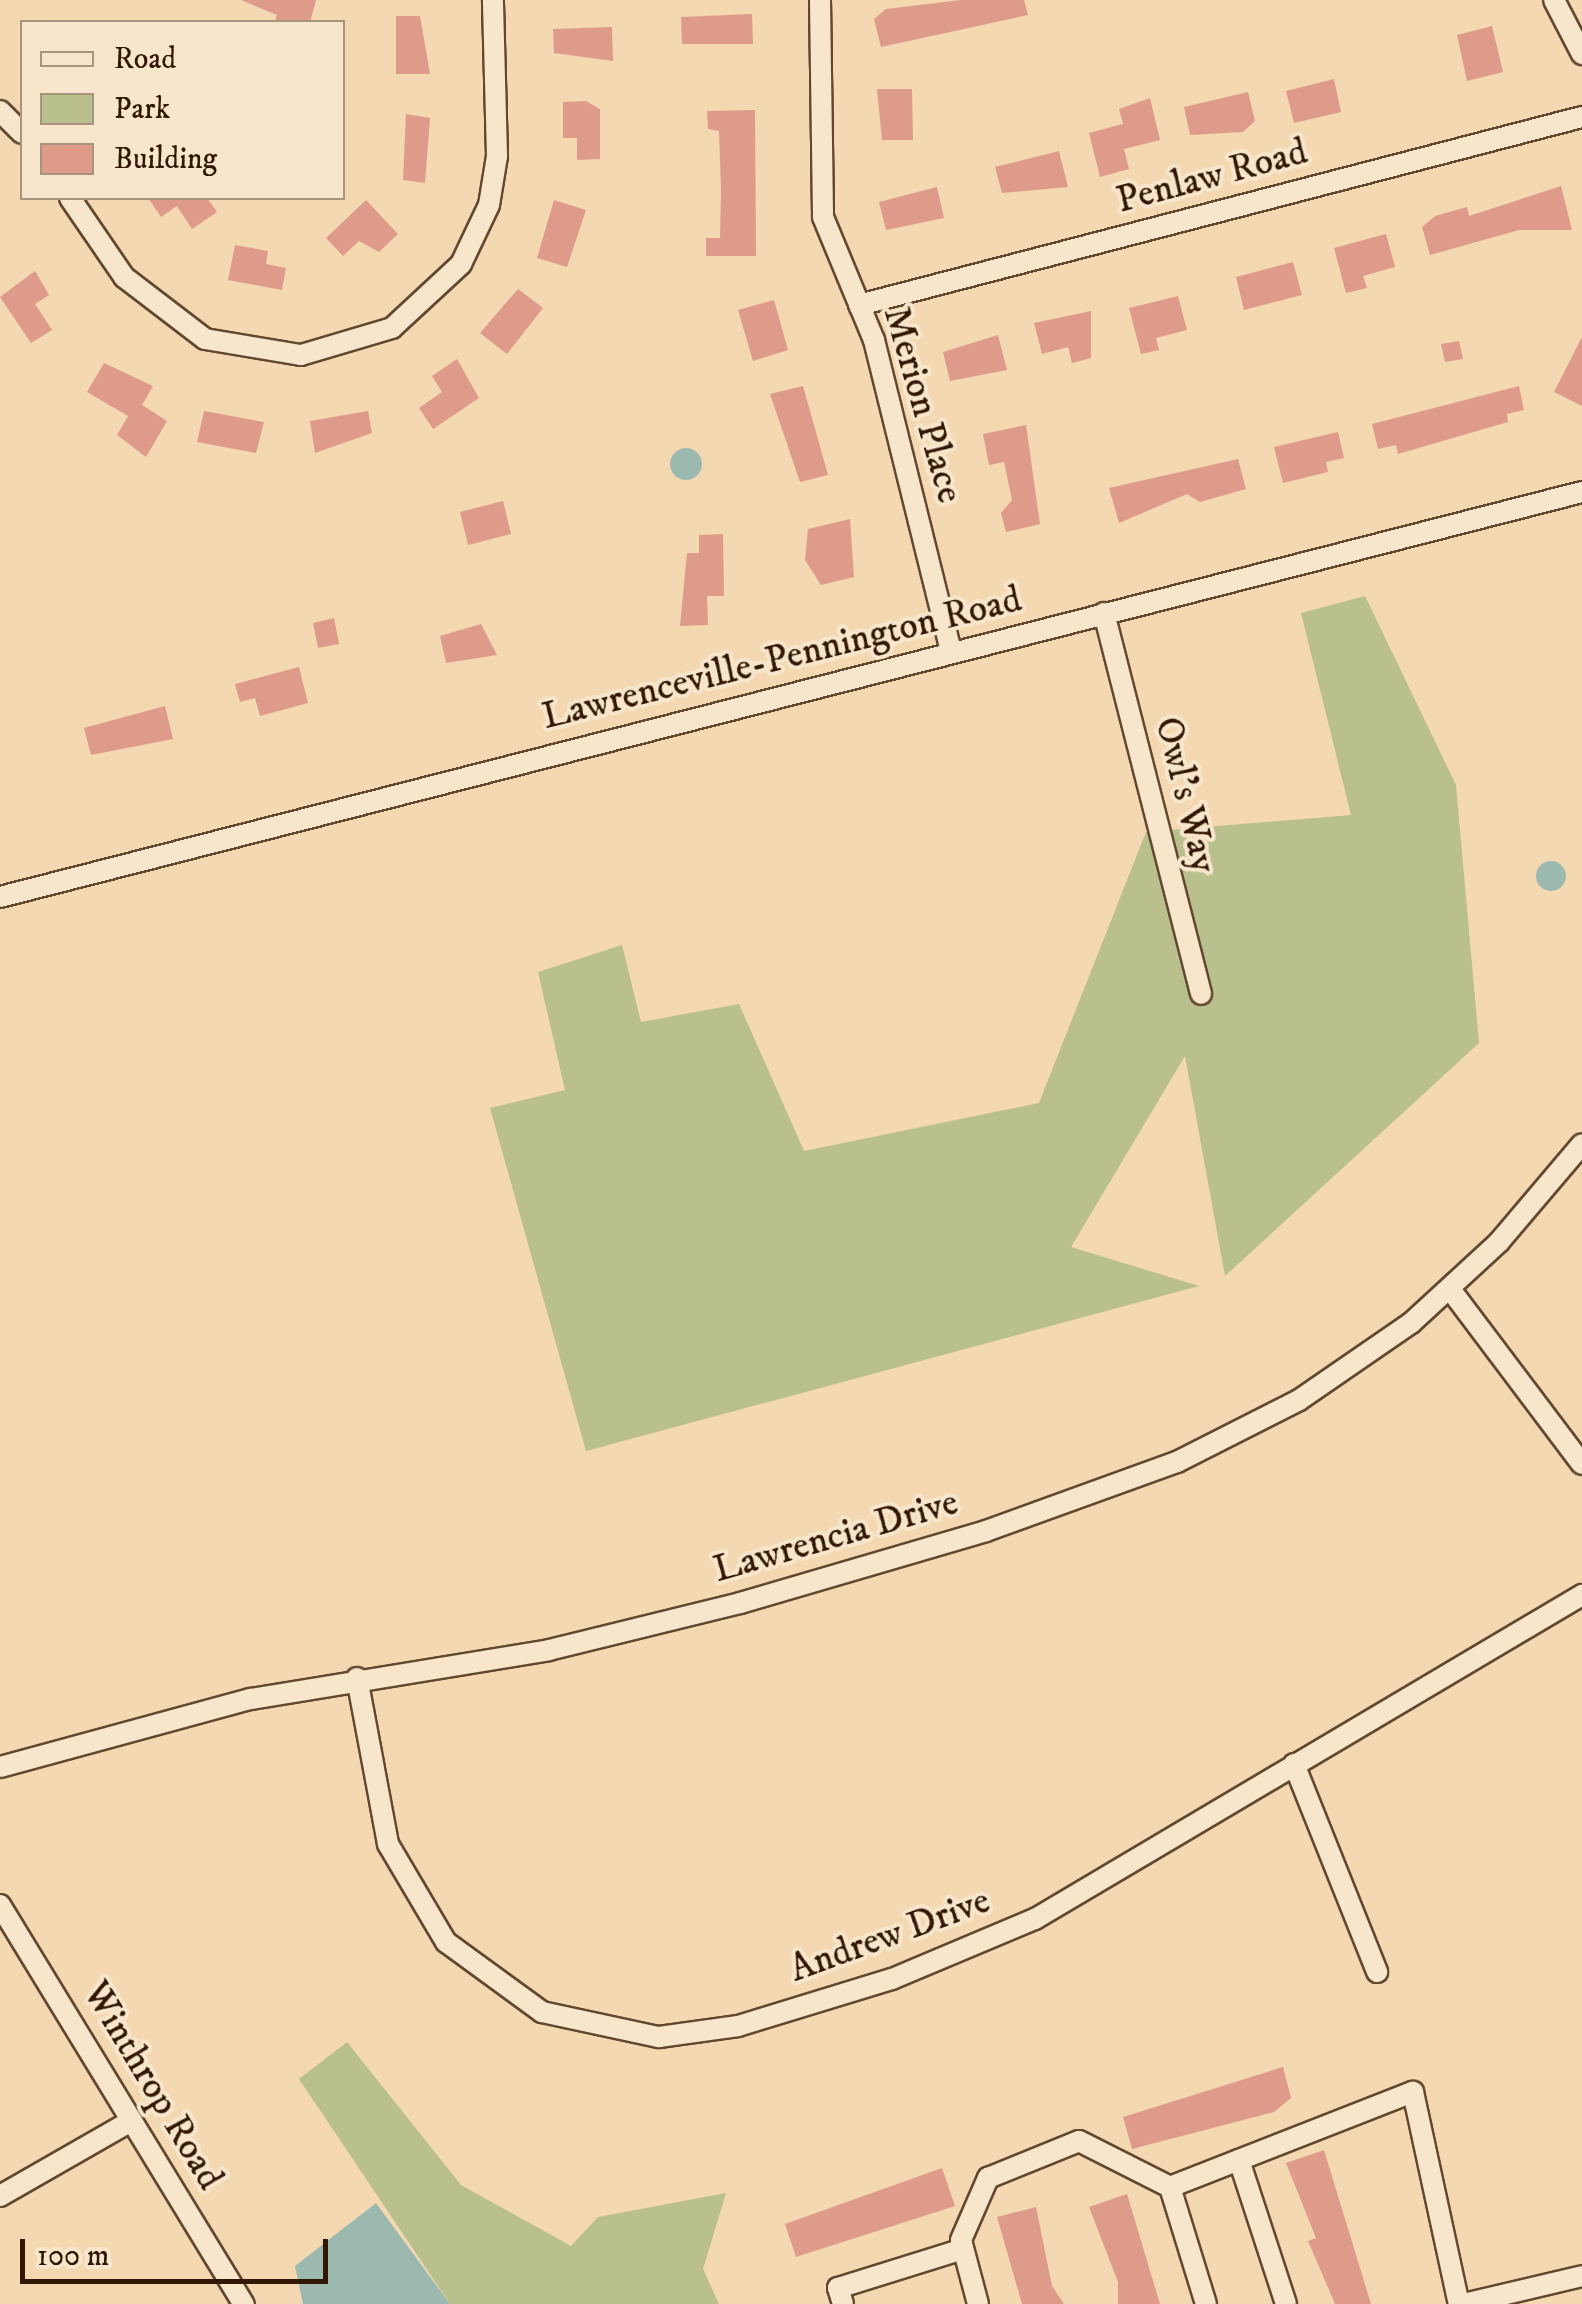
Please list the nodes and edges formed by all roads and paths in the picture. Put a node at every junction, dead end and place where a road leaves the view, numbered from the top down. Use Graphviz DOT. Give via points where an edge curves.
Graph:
graph roads {
  1 [pos="493,0"];
  2 [pos="820,0"];
  3 [pos="1554,0"];
  4 [pos="1582,54"];
  5 [pos="0,111"];
  6 [pos="1582,117"];
  7 [pos="20,131"];
  8 [pos="71,200"];
  9 [pos="860,305"];
  10 [pos="1582,492"];
  11 [pos="1104,613"];
  12 [pos="950,652"];
  13 [pos="0,897"];
  14 [pos="1201,994"];
  15 [pos="1582,1144"];
  16 [pos="1450,1289"];
  17 [pos="1582,1464"];
  18 [pos="1582,1596"];
  19 [pos="357,1678"];
  20 [pos="1294,1764"];
  21 [pos="0,1767"];
  22 [pos="0,1905"];
  23 [pos="1376,1972"];
  24 [pos="132,2122"];
  25 [pos="1239,2160"];
  26 [pos="1170,2187"];
  27 [pos="0,2196"];
  28 [pos="963,2250"];
  29 [pos="1582,2276"];
  30 [pos="244,2304"];
  31 [pos="843,2304"];
  32 [pos="978,2304"];
  33 [pos="1206,2304"];
  34 [pos="1286,2304"];
  35 [pos="1461,2304"];
  1 -- 8 [label="street" via="497,156 489,205 461,264 392,328 301,355 205,338 136,290"];
  2 -- 9 [label="street, Merion Place" via="823,217"];
  3 -- 4 [label="street"];
  5 -- 7 [label="street"];
  6 -- 9 [label="street, Penlaw Road"];
  9 -- 12 [label="street, Merion Place"];
  10 -- 11 [label="street, Lawrenceville-Pennington Road"];
  11 -- 12 [label="street, Lawrenceville-Pennington Road"];
  11 -- 14 [label="street, Owl's Way"];
  12 -- 13 [label="street, Lawrenceville-Pennington Road"];
  15 -- 16 [label="street, Lawrencia Drive"];
  16 -- 17 [label="street"];
  16 -- 19 [label="street, Lawrencia Drive" via="1299,1400 1106,1490 740,1603 548,1650"];
  18 -- 20 [label="street, Andrew Drive"];
  19 -- 20 [label="street, Andrew Drive" via="384,1830 422,1911 512,1996 619,2035 738,2026 964,1951 1104,1884"];
  19 -- 21 [label="street, Lawrencia Drive"];
  20 -- 23 [label="street"];
  22 -- 24 [label="street, Winthrop Road"];
  24 -- 27 [label="street"];
  24 -- 30 [label="street, Winthrop Road"];
  25 -- 26 [label="street"];
  25 -- 34 [label="street"];
  25 -- 35 [label="street" via="1414,2092"];
  26 -- 28 [label="street" via="1079,2141 988,2178"];
  26 -- 33 [label="street"];
  28 -- 31 [label="street" via="838,2288"];
  28 -- 32 [label="street"];
  29 -- 35 [label="street"];
}
